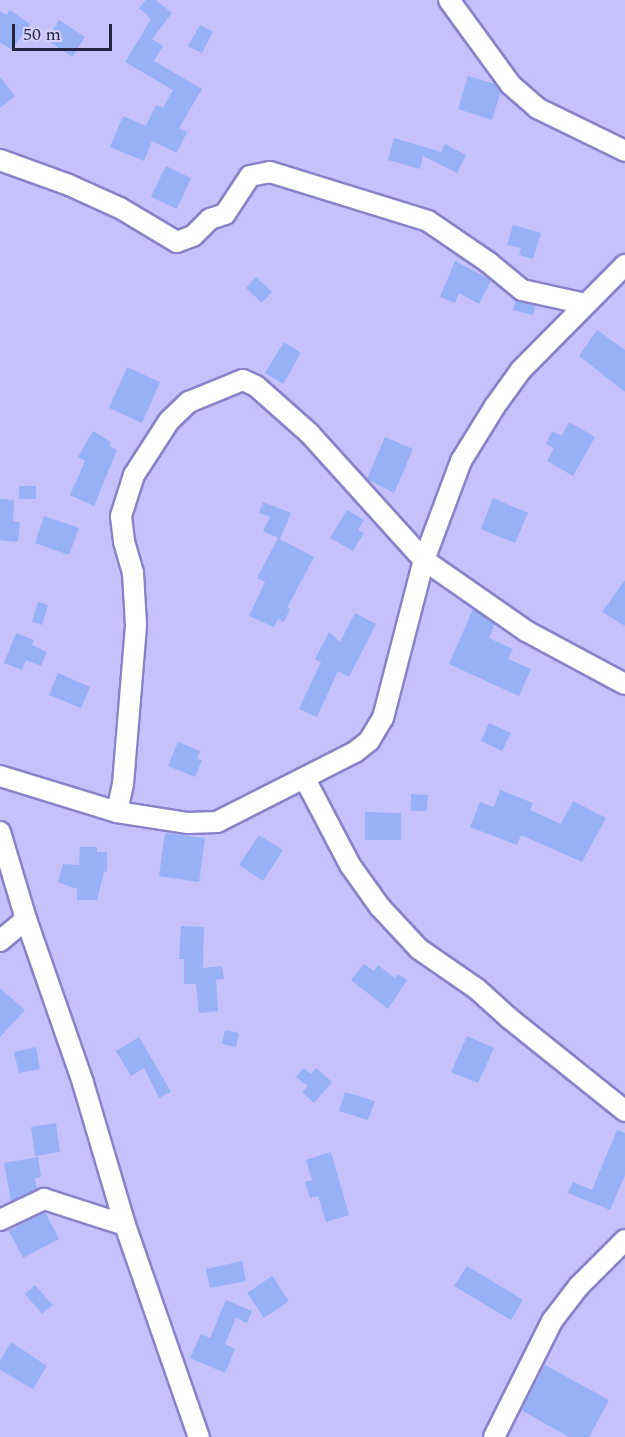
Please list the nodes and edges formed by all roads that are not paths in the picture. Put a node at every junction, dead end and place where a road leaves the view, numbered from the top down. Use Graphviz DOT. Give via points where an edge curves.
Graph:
graph roads {
  1 [pos="449,0"];
  2 [pos="625,151"];
  3 [pos="0,160"];
  4 [pos="625,265"];
  5 [pos="585,304"];
  6 [pos="424,560"];
  7 [pos="625,684"];
  8 [pos="0,776"];
  9 [pos="305,779"];
  10 [pos="117,812"];
  11 [pos="0,834"];
  12 [pos="26,920"];
  13 [pos="0,941"];
  14 [pos="625,1111"];
  15 [pos="0,1220"];
  16 [pos="125,1225"];
  17 [pos="625,1240"];
  18 [pos="198,1437"];
  19 [pos="494,1437"];
  1 -- 2 [label="street" via="511,85 537,108"];
  3 -- 5 [label="street" via="69,184 177,242 193,236 210,219 225,214 250,176 270,172 428,221 522,290"];
  4 -- 5 [label="street"];
  5 -- 6 [label="street" via="521,370 495,406 461,461"];
  6 -- 7 [label="street" via="525,631"];
  6 -- 9 [label="street" via="379,729 355,752"];
  6 -- 10 [label="street" via="309,434 256,386 243,380 189,402 168,421 134,475 121,516 133,573 136,626 123,784"];
  8 -- 10 [label="street"];
  9 -- 10 [label="street" via="217,822 188,823"];
  9 -- 14 [label="street" via="350,865 380,907 419,949 477,989"];
  11 -- 12 [label="street"];
  12 -- 13 [label="street"];
  12 -- 16 [label="street" via="83,1083"];
  15 -- 16 [label="street" via="44,1199"];
  16 -- 18 [label="street"];
  17 -- 19 [label="street" via="579,1286 552,1321"];
}
